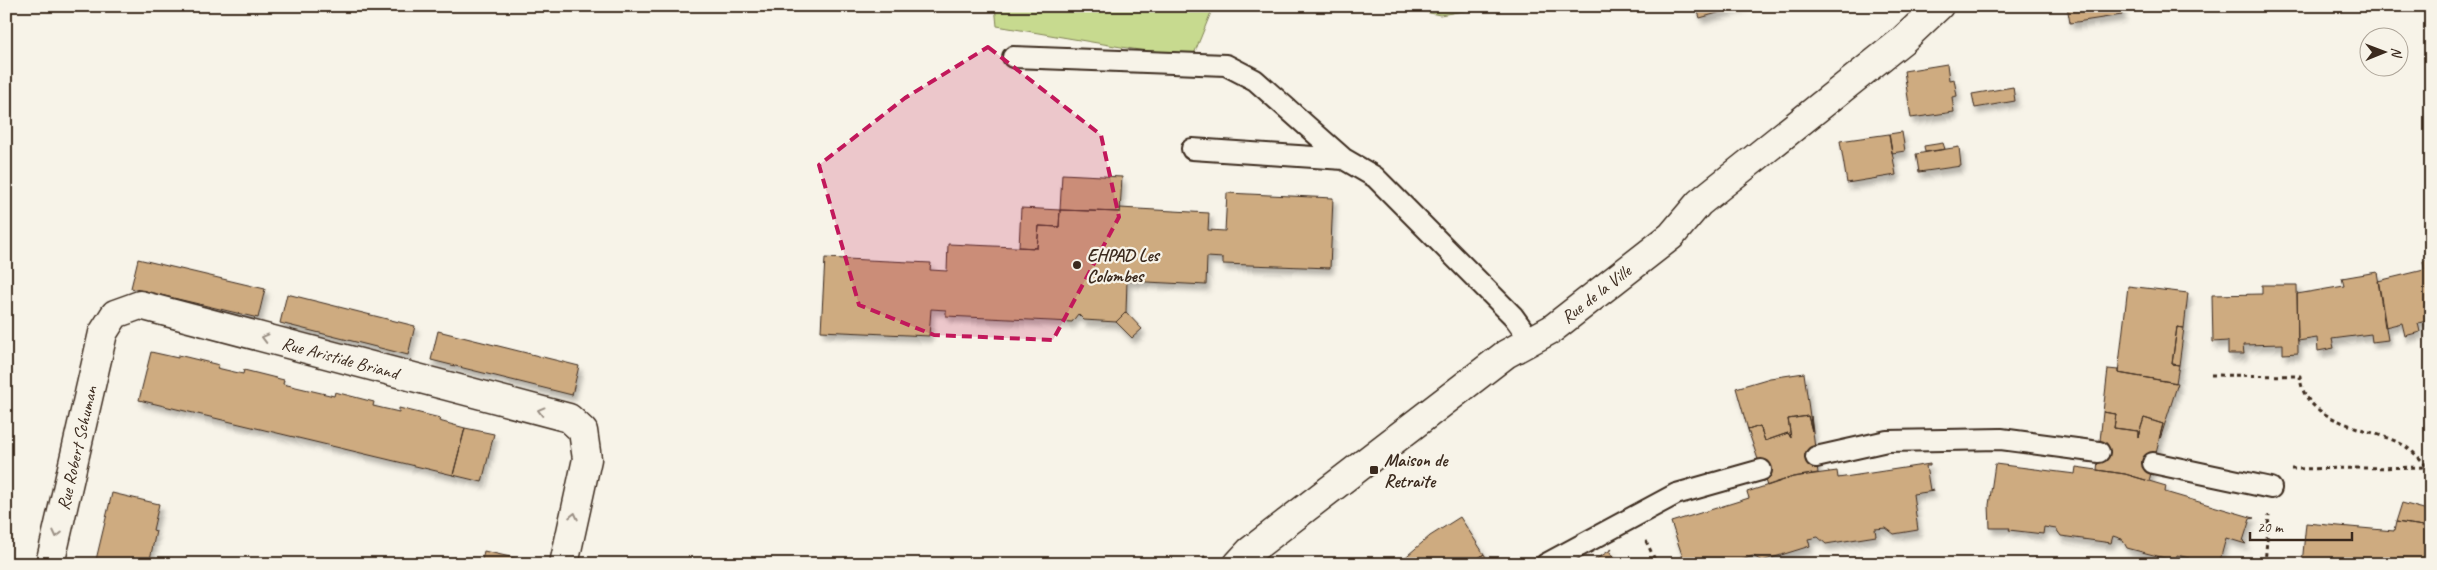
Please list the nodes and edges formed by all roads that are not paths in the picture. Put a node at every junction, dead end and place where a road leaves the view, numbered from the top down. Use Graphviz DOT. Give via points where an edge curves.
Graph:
graph roads {
  1 [pos="1939,6"];
  2 [pos="1013,57"];
  3 [pos="1192,149"];
  4 [pos="1344,159"];
  5 [pos="103,333"];
  6 [pos="1531,341"];
  7 [pos="2099,452"];
  8 [pos="1816,457"];
  9 [pos="2154,464"];
  10 [pos="1761,470"];
  11 [pos="2271,488"];
  12 [pos="50,564"];
  13 [pos="564,564"];
  14 [pos="1238,564"];
  15 [pos="1546,564"];
  1 -- 6 [label="street, Rue de la Ville" via="1904,40 1699,203 1671,236 1552,329"];
  2 -- 4 [label="lane" via="1226,65 1255,80"];
  3 -- 4 [label="lane"];
  4 -- 6 [label="lane" via="1375,176 1513,316"];
  5 -- 12 [label="street, Rue Robert Schuman, one-way"];
  13 -- 5 [label="street, Rue Aristide Briand, one-way" via="587,459 583,431 569,418 140,305 115,314"];
  6 -- 14 [label="street, Rue de la Ville" via="1499,360 1250,551"];
  7 -- 8 [label="lane" via="2001,439 1887,441"];
  9 -- 11 [label="lane"];
  10 -- 15 [label="lane" via="1676,494"];
}
